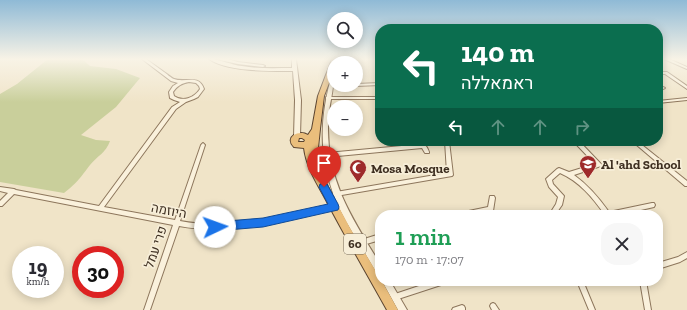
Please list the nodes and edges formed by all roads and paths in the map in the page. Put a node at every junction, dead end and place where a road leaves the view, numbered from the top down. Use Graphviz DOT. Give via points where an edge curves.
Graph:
graph roads {
  1 [pos="163,73"];
  2 [pos="296,73"];
  3 [pos="667,73"];
  4 [pos="327,79"];
  5 [pos="172,80"];
  6 [pos="183,82"];
  7 [pos="375,84"];
  8 [pos="363,85"];
  9 [pos="174,87"];
  10 [pos="687,88"];
  11 [pos="330,92"];
  12 [pos="328,98"];
  13 [pos="375,98"];
  14 [pos="175,99"];
  15 [pos="687,99"];
  16 [pos="185,100"];
  17 [pos="663,101"];
  18 [pos="174,108"];
  19 [pos="317,123"];
  20 [pos="303,139"];
  21 [pos="203,146"];
  22 [pos="447,146"];
  23 [pos="581,146"];
  24 [pos="640,146"];
  25 [pos="427,152"];
  26 [pos="327,155"];
  27 [pos="570,174"];
  28 [pos="318,177"];
  29 [pos="687,184"];
  30 [pos="0,189"];
  31 [pos="14,191"];
  32 [pos="336,194"];
  33 [pos="492,198"];
  34 [pos="0,204"];
  35 [pos="652,205"];
  36 [pos="334,207"];
  37 [pos="100,208"];
  38 [pos="486,210"];
  39 [pos="556,210"];
  40 [pos="605,210"];
  41 [pos="630,210"];
  42 [pos="176,223"];
  43 [pos="375,238"];
  44 [pos="363,242"];
  45 [pos="687,255"];
  46 [pos="375,262"];
  47 [pos="663,265"];
  48 [pos="375,279"];
  49 [pos="379,286"];
  50 [pos="389,286"];
  51 [pos="428,286"];
  52 [pos="582,286"];
  53 [pos="644,286"];
  54 [pos="395,296"];
  55 [pos="462,308"];
  56 [pos="147,310"];
  57 [pos="393,310"];
  58 [pos="403,310"];
  59 [pos="455,310"];
  60 [pos="592,310"];
  61 [pos="648,310"];
  1 -- 5 [label="street"];
  2 -- 20 [label="street" via="297,127"];
  3 -- 10 [label="street"];
  4 -- 19 [label="highway, 60" via="321,96"];
  5 -- 6 [label="street"];
  5 -- 9 [label="street"];
  6 -- 9 [label="street"];
  6 -- 16 [label="street" via="199,83 202,88 196,96"];
  7 -- 8 [label="street"];
  9 -- 14 [label="street" via="171,94"];
  11 -- 12 [label="street"];
  12 -- 13 [label="street"];
  12 -- 26 [label="street" via="324,127"];
  14 -- 16 [label="street"];
  14 -- 18 [label="street"];
  15 -- 17 [label="street"];
  16 -- 18 [label="street"];
  18 -- 37 [label="street"];
  19 -- 20 [label="highway, 60" via="315,131"];
  19 -- 28 [label="highway, 60" via="314,148"];
  20 -- 28 [label="highway, 60"];
  21 -- 42 [label="street, פרי עמל"];
  22 -- 32 [label="street" via="450,176"];
  23 -- 27 [label="street" via="599,165"];
  24 -- 29 [label="street"];
  25 -- 26 [label="street" via="423,146"];
  26 -- 32 [label="street"];
  27 -- 39 [label="street" via="559,170 549,180 561,196 560,205"];
  27 -- 40 [label="street"];
  28 -- 36 [label="highway, 60"];
  30 -- 31 [label="street, היוזמה"];
  31 -- 34 [label="street"];
  31 -- 37 [label="street, היוזמה"];
  32 -- 44 [label="street"];
  33 -- 38 [label="street" via="491,209"];
  35 -- 41 [label="street"];
  36 -- 42 [label="street, היוזמה" via="235,226 193,226"];
  36 -- 48 [label="highway, 60"];
  37 -- 42 [label="street, היוזמה"];
  42 -- 56 [label="street, פרי עמל"];
  43 -- 44 [label="street"];
  44 -- 46 [label="street"];
  45 -- 47 [label="street" via="680,260"];
  49 -- 57 [label="highway, 60"];
  50 -- 54 [label="street"];
  51 -- 54 [label="street"];
  52 -- 60 [label="street"];
  53 -- 61 [label="street"];
  54 -- 58 [label="street"];
  55 -- 59 [label="street"];
}
